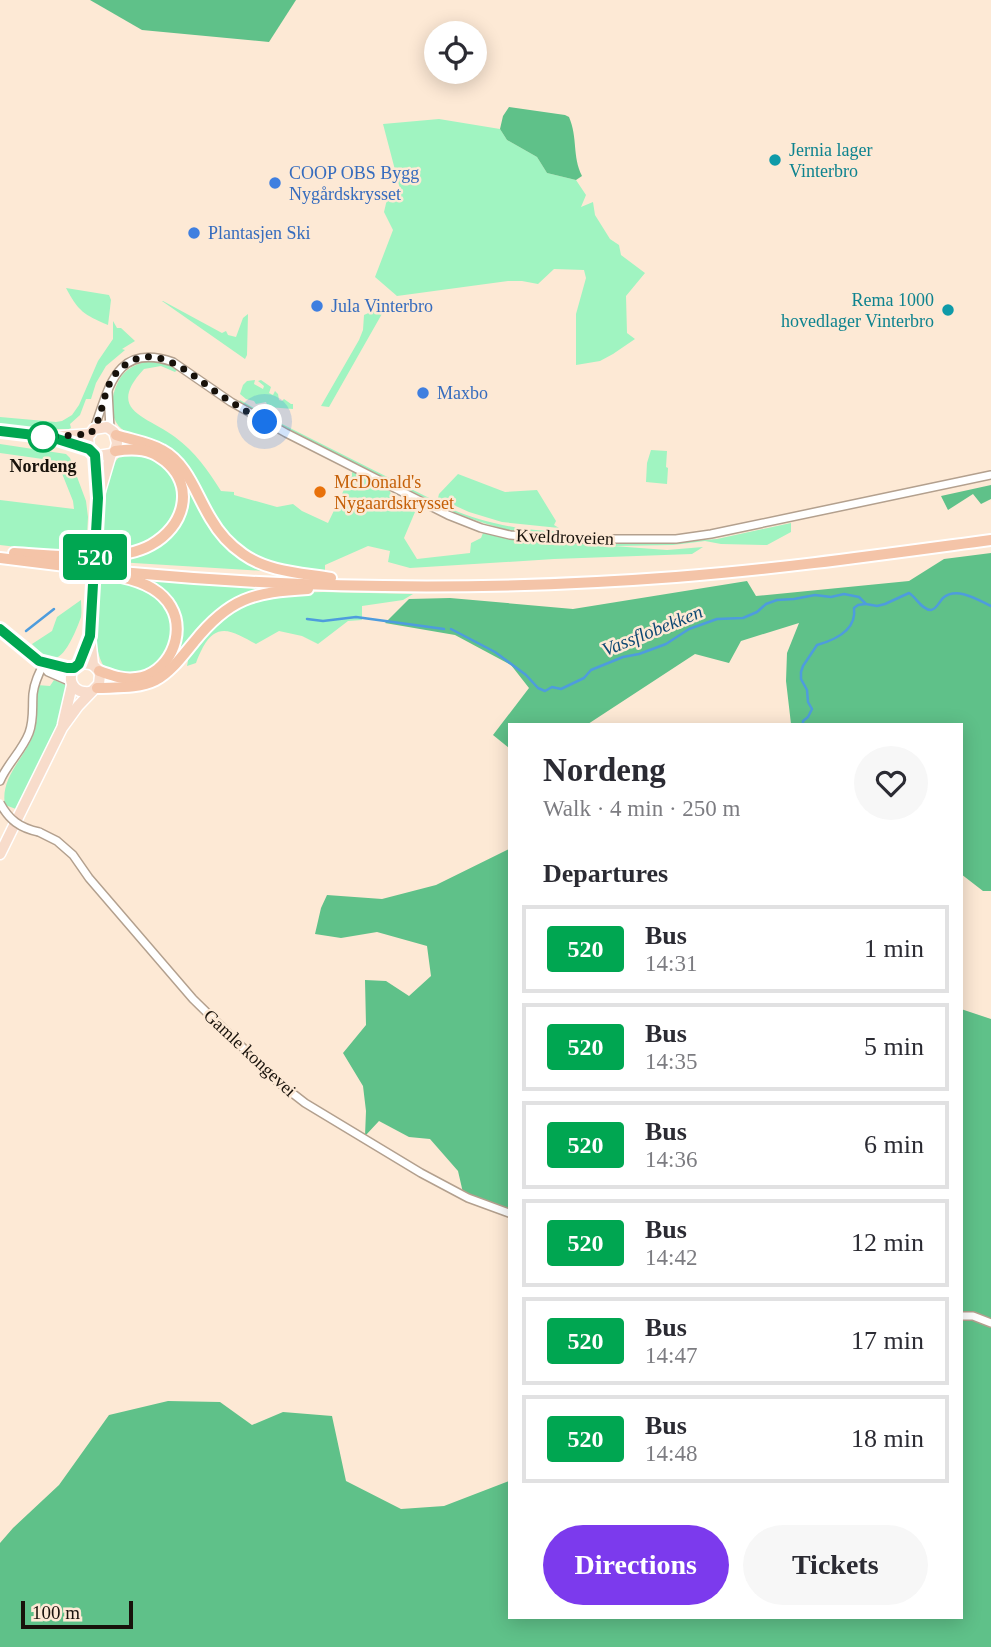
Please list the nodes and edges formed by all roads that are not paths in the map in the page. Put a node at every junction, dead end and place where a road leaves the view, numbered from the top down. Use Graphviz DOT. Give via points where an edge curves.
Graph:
graph roads {
  1 [pos="107,389"];
  2 [pos="0,431"];
  3 [pos="92,431"];
  4 [pos="113,432"];
  5 [pos="51,437"];
  6 [pos="92,452"];
  7 [pos="113,453"];
  8 [pos="991,475"];
  9 [pos="98,498"];
  10 [pos="991,538"];
  11 [pos="2,554"];
  12 [pos="70,567"];
  13 [pos="337,579"];
  14 [pos="358,584"];
  15 [pos="0,629"];
  16 [pos="90,636"];
  17 [pos="42,663"];
  18 [pos="77,666"];
  19 [pos="96,668"];
  20 [pos="72,683"];
  21 [pos="94,690"];
  22 [pos="62,728"];
  23 [pos="0,782"];
  24 [pos="0,802"];
  25 [pos="0,854"];
  26 [pos="508,1213"];
  27 [pos="963,1316"];
  28 [pos="991,1323"];
  1 -- 3 [label="street, Kveldroveien"];
  1 -- 4 [label="street"];
  1 -- 8 [label="street, Kveldroveien" via="118,370 131,361 153,357 173,362 245,411 448,515 526,537 694,537"];
  2 -- 5 [label="main road"];
  3 -- 4 [label="main road" via="102,427"];
  3 -- 5 [label="main road"];
  3 -- 6 [label="main road" via="87,441"];
  4 -- 7 [label="main road" via="117,443"];
  4 -- 13 [label="highway" via="153,445 175,459 221,534 246,556 281,570"];
  5 -- 6 [label="main road"];
  6 -- 7 [label="main road" via="103,457"];
  6 -- 9 [label="main road"];
  7 -- 9 [label="main road"];
  7 -- 11 [label="highway" via="152,453 178,475 183,503 164,537 133,552 111,555"];
  9 -- 16 [label="main road, bridge"];
  10 -- 13 [label="highway" via="617,576"];
  10 -- 14 [label="highway" via="666,578 504,585"];
  11 -- 12 [label="highway"];
  11 -- 13 [label="highway" via="157,570"];
  12 -- 14 [label="highway"];
  12 -- 19 [label="highway" via="146,585 163,597 176,617 172,653 155,671 123,678"];
  14 -- 21 [label="highway" via="284,590 244,599 215,618 157,679"];
  15 -- 17 [label="street"];
  16 -- 18 [label="main road"];
  16 -- 19 [label="main road"];
  17 -- 18 [label="street"];
  17 -- 20 [label="street" via="55,676"];
  17 -- 23 [label="street" via="28,736"];
  18 -- 19 [label="main road" via="86,663"];
  18 -- 20 [label="main road"];
  19 -- 21 [label="main road" via="100,680"];
  20 -- 21 [label="main road" via="78,691"];
  20 -- 22 [label="main road"];
  21 -- 22 [label="main road"];
  22 -- 25 [label="main road"];
  24 -- 26 [label="street, Gamle kongevei, bridge" via="13,822 57,841 73,856 193,999 278,1082 421,1173 468,1199"];
  27 -- 28 [label="street"];
}
